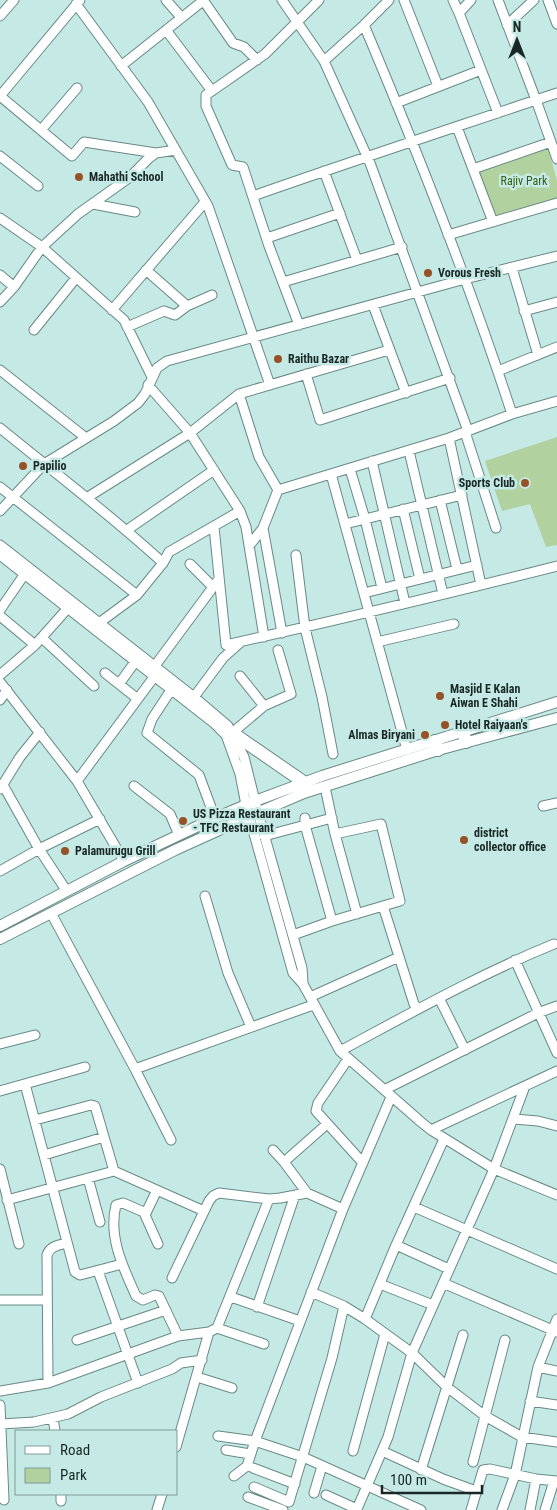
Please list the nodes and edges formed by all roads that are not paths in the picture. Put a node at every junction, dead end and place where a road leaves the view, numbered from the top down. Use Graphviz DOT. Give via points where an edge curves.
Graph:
graph roads {
  1 [pos="14,0"];
  2 [pos="166,0"];
  3 [pos="203,0"];
  4 [pos="282,0"];
  5 [pos="319,0"];
  6 [pos="389,0"];
  7 [pos="404,0"];
  8 [pos="453,0"];
  9 [pos="471,0"];
  10 [pos="498,0"];
  11 [pos="534,0"];
  12 [pos="548,0"];
  13 [pos="78,2"];
  14 [pos="459,13"];
  15 [pos="0,16"];
  16 [pos="181,17"];
  17 [pos="297,21"];
  18 [pos="557,24"];
  19 [pos="364,25"];
  20 [pos="507,25"];
  21 [pos="166,30"];
  22 [pos="257,60"];
  23 [pos="324,61"];
  24 [pos="121,66"];
  25 [pos="481,70"];
  26 [pos="438,86"];
  27 [pos="77,88"];
  28 [pos="212,91"];
  29 [pos="557,93"];
  30 [pos="0,96"];
  31 [pos="536,100"];
  32 [pos="396,102"];
  33 [pos="498,113"];
  34 [pos="457,128"];
  35 [pos="41,130"];
  36 [pos="412,141"];
  37 [pos="552,142"];
  38 [pos="176,150"];
  39 [pos="156,153"];
  40 [pos="0,156"];
  41 [pos="367,156"];
  42 [pos="557,159"];
  43 [pos="473,169"];
  44 [pos="324,171"];
  45 [pos="38,186"];
  46 [pos="253,196"];
  47 [pos="206,202"];
  48 [pos="557,203"];
  49 [pos="93,204"];
  50 [pos="135,212"];
  51 [pos="340,213"];
  52 [pos="0,218"];
  53 [pos="493,222"];
  54 [pos="448,235"];
  55 [pos="267,238"];
  56 [pos="42,247"];
  57 [pos="402,247"];
  58 [pos="557,256"];
  59 [pos="357,260"];
  60 [pos="512,268"];
  61 [pos="146,270"];
  62 [pos="0,275"];
  63 [pos="76,278"];
  64 [pos="465,279"];
  65 [pos="283,282"];
  66 [pos="14,287"];
  67 [pos="418,293"];
  68 [pos="212,295"];
  69 [pos="0,302"];
  70 [pos="557,302"];
  71 [pos="373,305"];
  72 [pos="187,306"];
  73 [pos="112,310"];
  74 [pos="524,311"];
  75 [pos="299,325"];
  76 [pos="127,327"];
  77 [pos="34,330"];
  78 [pos="253,337"];
  79 [pos="557,348"];
  80 [pos="389,350"];
  81 [pos="538,355"];
  82 [pos="498,371"];
  83 [pos="0,372"];
  84 [pos="306,374"];
  85 [pos="450,378"];
  86 [pos="150,381"];
  87 [pos="270,385"];
  88 [pos="406,393"];
  89 [pos="239,394"];
  90 [pos="557,400"];
  91 [pos="512,414"];
  92 [pos="0,428"];
  93 [pos="466,431"];
  94 [pos="190,433"];
  95 [pos="86,438"];
  96 [pos="449,438"];
  97 [pos="409,451"];
  98 [pos="372,462"];
  99 [pos="44,464"];
  100 [pos="350,469"];
  101 [pos="214,470"];
  102 [pos="330,474"];
  103 [pos="0,487"];
  104 [pos="278,490"];
  105 [pos="462,495"];
  106 [pos="13,497"];
  107 [pos="88,497"];
  108 [pos="440,500"];
  109 [pos="422,504"];
  110 [pos="403,509"];
  111 [pos="0,511"];
  112 [pos="240,511"];
  113 [pos="384,514"];
  114 [pos="365,519"];
  115 [pos="345,524"];
  116 [pos="214,527"];
  117 [pos="263,528"];
  118 [pos="496,528"];
  119 [pos="127,530"];
  120 [pos="0,545"];
  121 [pos="249,546"];
  122 [pos="0,555"];
  123 [pos="296,555"];
  124 [pos="163,563"];
  125 [pos="190,564"];
  126 [pos="477,564"];
  127 [pos="557,566"];
  128 [pos="457,569"];
  129 [pos="438,574"];
  130 [pos="24,575"];
  131 [pos="420,579"];
  132 [pos="216,583"];
  133 [pos="401,584"];
  134 [pos="481,585"];
  135 [pos="382,588"];
  136 [pos="364,593"];
  137 [pos="443,594"];
  138 [pos="137,595"];
  139 [pos="405,603"];
  140 [pos="68,608"];
  141 [pos="0,610"];
  142 [pos="369,611"];
  143 [pos="0,616"];
  144 [pos="99,623"];
  145 [pos="454,624"];
  146 [pos="305,628"];
  147 [pos="282,633"];
  148 [pos="264,637"];
  149 [pos="38,642"];
  150 [pos="242,642"];
  151 [pos="377,642"];
  152 [pos="278,650"];
  153 [pos="135,662"];
  154 [pos="154,672"];
  155 [pos="105,673"];
  156 [pos="0,675"];
  157 [pos="240,676"];
  158 [pos="0,682"];
  159 [pos="119,684"];
  160 [pos="94,686"];
  161 [pos="7,690"];
  162 [pos="171,690"];
  163 [pos="134,696"];
  164 [pos="194,697"];
  165 [pos="0,700"];
  166 [pos="557,702"];
  167 [pos="264,706"];
  168 [pos="557,718"];
  169 [pos="40,732"];
  170 [pos="233,733"];
  171 [pos="464,737"];
  172 [pos="436,745"];
  173 [pos="407,750"];
  174 [pos="333,754"];
  175 [pos="77,782"];
  176 [pos="305,783"];
  177 [pos="134,786"];
  178 [pos="325,786"];
  179 [pos="2,787"];
  180 [pos="557,803"];
  181 [pos="543,806"];
  182 [pos="252,809"];
  183 [pos="215,818"];
  184 [pos="332,818"];
  185 [pos="100,819"];
  186 [pos="305,821"];
  187 [pos="335,834"];
  188 [pos="179,835"];
  189 [pos="264,836"];
  190 [pos="39,848"];
  191 [pos="124,861"];
  192 [pos="0,871"];
  193 [pos="66,890"];
  194 [pos="204,896"];
  195 [pos="383,906"];
  196 [pos="50,912"];
  197 [pos="357,914"];
  198 [pos="332,921"];
  199 [pos="0,926"];
  200 [pos="293,935"];
  201 [pos="0,939"];
  202 [pos="554,944"];
  203 [pos="399,957"];
  204 [pos="515,960"];
  205 [pos="303,984"];
  206 [pos="439,998"];
  207 [pos="312,1001"];
  208 [pos="557,1006"];
  209 [pos="417,1008"];
  210 [pos="538,1013"];
  211 [pos="251,1027"];
  212 [pos="35,1035"];
  213 [pos="0,1044"];
  214 [pos="465,1050"];
  215 [pos="340,1051"];
  216 [pos="557,1053"];
  217 [pos="348,1059"];
  218 [pos="85,1067"];
  219 [pos="135,1069"];
  220 [pos="557,1071"];
  221 [pos="25,1084"];
  222 [pos="526,1086"];
  223 [pos="384,1090"];
  224 [pos="0,1091"];
  225 [pos="392,1097"];
  226 [pos="514,1119"];
  227 [pos="35,1120"];
  228 [pos="327,1124"];
  229 [pos="557,1126"];
  230 [pos="431,1130"];
  231 [pos="104,1137"];
  232 [pos="444,1139"];
  233 [pos="171,1140"];
  234 [pos="273,1150"];
  235 [pos="44,1155"];
  236 [pos="284,1162"];
  237 [pos="363,1163"];
  238 [pos="0,1169"];
  239 [pos="494,1169"];
  240 [pos="114,1171"];
  241 [pos="88,1178"];
  242 [pos="53,1188"];
  243 [pos="157,1190"];
  244 [pos="306,1193"];
  245 [pos="295,1195"];
  246 [pos="557,1195"];
  247 [pos="269,1199"];
  248 [pos="7,1200"];
  249 [pos="414,1208"];
  250 [pos="343,1209"];
  251 [pos="204,1211"];
  252 [pos="146,1213"];
  253 [pos="100,1222"];
  254 [pos="466,1231"];
  255 [pos="67,1243"];
  256 [pos="20,1244"];
  257 [pos="158,1244"];
  258 [pos="396,1245"];
  259 [pos="122,1264"];
  260 [pos="448,1269"];
  261 [pos="557,1269"];
  262 [pos="98,1271"];
  263 [pos="172,1278"];
  264 [pos="444,1283"];
  265 [pos="380,1284"];
  266 [pos="311,1292"];
  267 [pos="230,1297"];
  268 [pos="0,1300"];
  269 [pos="47,1300"];
  270 [pos="433,1305"];
  271 [pos="344,1306"];
  272 [pos="257,1307"];
  273 [pos="166,1310"];
  274 [pos="365,1319"];
  275 [pos="557,1319"];
  276 [pos="300,1321"];
  277 [pos="117,1327"];
  278 [pos="213,1330"];
  279 [pos="555,1331"];
  280 [pos="384,1334"];
  281 [pos="463,1335"];
  282 [pos="178,1336"];
  283 [pos="77,1340"];
  284 [pos="505,1340"];
  285 [pos="264,1344"];
  286 [pos="412,1353"];
  287 [pos="128,1354"];
  288 [pos="202,1360"];
  289 [pos="538,1367"];
  290 [pos="557,1371"];
  291 [pos="197,1377"];
  292 [pos="48,1383"];
  293 [pos="138,1383"];
  294 [pos="447,1387"];
  295 [pos="232,1388"];
  296 [pos="0,1391"];
  297 [pos="530,1401"];
  298 [pos="0,1405"];
  299 [pos="557,1405"];
  300 [pos="485,1416"];
  301 [pos="53,1418"];
  302 [pos="1,1427"];
  303 [pos="55,1430"];
  304 [pos="218,1436"];
  305 [pos="522,1437"];
  306 [pos="178,1440"];
  307 [pos="254,1441"];
  308 [pos="557,1442"];
  309 [pos="226,1450"];
  310 [pos="353,1451"];
  311 [pos="382,1451"];
  312 [pos="250,1454"];
  313 [pos="303,1457"];
  314 [pos="473,1462"];
  315 [pos="1,1463"];
  316 [pos="322,1466"];
  317 [pos="253,1468"];
  318 [pos="421,1470"];
  319 [pos="515,1475"];
  320 [pos="234,1476"];
  321 [pos="536,1479"];
  322 [pos="555,1481"];
  323 [pos="295,1484"];
  324 [pos="254,1487"];
  325 [pos="367,1487"];
  326 [pos="476,1491"];
  327 [pos="314,1493"];
  328 [pos="162,1495"];
  329 [pos="326,1495"];
  330 [pos="248,1497"];
  331 [pos="4,1500"];
  332 [pos="286,1507"];
  333 [pos="157,1510"];
  334 [pos="358,1510"];
  335 [pos="421,1510"];
  336 [pos="471,1510"];
  337 [pos="502,1510"];
  338 [pos="530,1510"];
  339 [pos="545,1510"];
  1 -- 15 [label="street"];
  2 -- 16 [label="street"];
  3 -- 16 [label="street"];
  3 -- 22 [label="street" via="232,43 244,47"];
  4 -- 17 [label="street"];
  5 -- 17 [label="street"];
  6 -- 19 [label="street"];
  7 -- 26 [label="street"];
  8 -- 14 [label="street"];
  9 -- 14 [label="street"];
  10 -- 20 [label="street"];
  11 -- 20 [label="street"];
  12 -- 18 [label="street"];
  13 -- 24 [label="street"];
  13 -- 30 [label="street"];
  14 -- 25 [label="street"];
  16 -- 21 [label="street"];
  17 -- 22 [label="street"];
  17 -- 23 [label="street"];
  19 -- 23 [label="street"];
  19 -- 32 [label="street"];
  20 -- 31 [label="street"];
  21 -- 24 [label="street"];
  21 -- 28 [label="street"];
  22 -- 28 [label="street"];
  23 -- 41 [label="street"];
  24 -- 38 [label="street" via="148,102"];
  25 -- 26 [label="street"];
  25 -- 33 [label="street"];
  26 -- 32 [label="street"];
  27 -- 35 [label="street"];
  28 -- 46 [label="street" via="206,95 206,106 232,165 243,167"];
  29 -- 31 [label="street"];
  30 -- 35 [label="street"];
  31 -- 33 [label="street"];
  31 -- 37 [label="street"];
  32 -- 36 [label="street"];
  33 -- 34 [label="street"];
  34 -- 36 [label="street"];
  34 -- 43 [label="street"];
  35 -- 39 [label="street" via="72,156 84,142"];
  36 -- 41 [label="street"];
  36 -- 54 [label="street"];
  37 -- 42 [label="street"];
  37 -- 43 [label="street"];
  38 -- 39 [label="street"];
  38 -- 47 [label="street"];
  39 -- 49 [label="street"];
  40 -- 45 [label="street"];
  41 -- 44 [label="street"];
  41 -- 57 [label="street"];
  43 -- 53 [label="street"];
  44 -- 46 [label="street"];
  44 -- 51 [label="street"];
  46 -- 55 [label="street"];
  47 -- 61 [label="street"];
  47 -- 78 [label="street"];
  48 -- 53 [label="street"];
  49 -- 50 [label="street"];
  49 -- 56 [label="street"];
  51 -- 55 [label="street"];
  51 -- 59 [label="street"];
  52 -- 56 [label="street"];
  53 -- 54 [label="street"];
  54 -- 64 [label="street"];
  55 -- 65 [label="street"];
  56 -- 63 [label="street"];
  56 -- 66 [label="street"];
  57 -- 59 [label="street"];
  57 -- 67 [label="street"];
  58 -- 60 [label="street"];
  59 -- 65 [label="street"];
  60 -- 64 [label="street"];
  60 -- 74 [label="street"];
  61 -- 72 [label="street"];
  61 -- 73 [label="street"];
  62 -- 66 [label="street"];
  63 -- 73 [label="street"];
  63 -- 77 [label="street"];
  64 -- 67 [label="street"];
  64 -- 82 [label="street"];
  65 -- 75 [label="street"];
  66 -- 69 [label="street"];
  67 -- 71 [label="street"];
  67 -- 85 [label="street"];
  68 -- 72 [label="street"];
  70 -- 74 [label="street"];
  71 -- 75 [label="street"];
  71 -- 80 [label="street"];
  72 -- 76 [label="street" via="175,315 164,311"];
  73 -- 76 [label="street"];
  74 -- 81 [label="street"];
  75 -- 78 [label="street"];
  76 -- 86 [label="street"];
  78 -- 86 [label="street" via="167,361 156,368"];
  78 -- 87 [label="street"];
  79 -- 81 [label="street"];
  80 -- 84 [label="street"];
  80 -- 88 [label="street"];
  81 -- 82 [label="street"];
  82 -- 91 [label="street"];
  83 -- 95 [label="street"];
  84 -- 87 [label="street"];
  84 -- 88 [label="street" via="320,420"];
  85 -- 88 [label="street"];
  85 -- 93 [label="street"];
  86 -- 94 [label="street"];
  86 -- 95 [label="street" via="138,403"];
  87 -- 89 [label="street"];
  89 -- 94 [label="street"];
  89 -- 104 [label="street" via="259,457"];
  90 -- 91 [label="street"];
  91 -- 93 [label="street"];
  92 -- 99 [label="street"];
  93 -- 96 [label="street"];
  93 -- 118 [label="street"];
  94 -- 101 [label="street"];
  94 -- 107 [label="street"];
  95 -- 99 [label="street"];
  96 -- 97 [label="street"];
  96 -- 105 [label="street"];
  97 -- 98 [label="street"];
  97 -- 109 [label="street"];
  98 -- 100 [label="street"];
  98 -- 113 [label="street"];
  99 -- 106 [label="street"];
  99 -- 107 [label="street"];
  100 -- 102 [label="street"];
  100 -- 114 [label="street"];
  101 -- 112 [label="street"];
  101 -- 119 [label="street"];
  102 -- 104 [label="street"];
  102 -- 115 [label="street"];
  103 -- 106 [label="street"];
  104 -- 117 [label="street"];
  105 -- 108 [label="street"];
  105 -- 126 [label="street"];
  106 -- 111 [label="street"];
  106 -- 138 [label="street"];
  107 -- 119 [label="street"];
  108 -- 109 [label="street"];
  108 -- 128 [label="street"];
  109 -- 110 [label="street"];
  109 -- 129 [label="street"];
  110 -- 113 [label="street"];
  110 -- 131 [label="street"];
  112 -- 116 [label="street"];
  112 -- 121 [label="street"];
  113 -- 114 [label="street"];
  113 -- 133 [label="street"];
  114 -- 115 [label="street"];
  114 -- 135 [label="street"];
  115 -- 136 [label="street"];
  116 -- 124 [label="street" via="169,552"];
  116 -- 132 [label="street"];
  117 -- 121 [label="street"];
  117 -- 147 [label="street"];
  119 -- 124 [label="street"];
  120 -- 144 [label="street"];
  121 -- 148 [label="street"];
  122 -- 130 [label="street"];
  123 -- 146 [label="street"];
  124 -- 138 [label="street"];
  125 -- 132 [label="street"];
  126 -- 128 [label="street"];
  126 -- 134 [label="street"];
  127 -- 134 [label="street"];
  128 -- 129 [label="street"];
  129 -- 131 [label="street"];
  129 -- 137 [label="street"];
  130 -- 140 [label="street"];
  130 -- 141 [label="street"];
  131 -- 133 [label="street"];
  132 -- 150 [label="street" via="226,645"];
  132 -- 154 [label="street"];
  133 -- 135 [label="street"];
  133 -- 139 [label="street"];
  134 -- 137 [label="street"];
  135 -- 136 [label="street"];
  136 -- 142 [label="street"];
  137 -- 139 [label="street"];
  138 -- 144 [label="street"];
  139 -- 142 [label="street"];
  140 -- 149 [label="street"];
  140 -- 153 [label="street"];
  142 -- 146 [label="street"];
  142 -- 151 [label="street"];
  143 -- 149 [label="street"];
  144 -- 154 [label="street"];
  145 -- 151 [label="street"];
  146 -- 147 [label="street"];
  146 -- 174 [label="street"];
  147 -- 148 [label="street"];
  148 -- 150 [label="street"];
  149 -- 156 [label="street"];
  149 -- 160 [label="street"];
  150 -- 164 [label="street" via="223,658"];
  151 -- 173 [label="street"];
  152 -- 167 [label="street" via="291,694"];
  153 -- 154 [label="street"];
  153 -- 159 [label="street"];
  154 -- 162 [label="street"];
  154 -- 164 [label="street"];
  154 -- 175 [label="street"];
  155 -- 159 [label="street"];
  157 -- 167 [label="street"];
  158 -- 161 [label="street"];
  159 -- 163 [label="street"];
  161 -- 165 [label="street"];
  161 -- 169 [label="street"];
  162 -- 182 [label="street" via="226,734"];
  162 -- 183 [label="street" via="147,733 199,775"];
  164 -- 170 [label="street"];
  166 -- 171 [label="main road"];
  167 -- 170 [label="street"];
  168 -- 171 [label="main road"];
  169 -- 175 [label="street"];
  169 -- 179 [label="street"];
  170 -- 176 [label="highway"];
  170 -- 182 [label="street" via="244,757"];
  171 -- 172 [label="main road"];
  172 -- 173 [label="main road"];
  172 -- 178 [label="main road"];
  173 -- 176 [label="main road"];
  175 -- 185 [label="street"];
  176 -- 182 [label="main road"];
  177 -- 188 [label="street" via="170,814"];
  178 -- 182 [label="main road"];
  178 -- 184 [label="street"];
  179 -- 190 [label="street"];
  180 -- 181 [label="street"];
  182 -- 183 [label="main road"];
  182 -- 189 [label="street"];
  182 -- 196 [label="main road"];
  182 -- 205 [label="street" via="293,973"];
  183 -- 188 [label="main road"];
  184 -- 186 [label="street"];
  184 -- 187 [label="street"];
  185 -- 190 [label="street"];
  185 -- 191 [label="street"];
  186 -- 189 [label="street"];
  186 -- 198 [label="street"];
  187 -- 195 [label="street" via="381,824 400,901"];
  187 -- 197 [label="street"];
  188 -- 191 [label="main road"];
  189 -- 200 [label="street"];
  190 -- 192 [label="street"];
  190 -- 193 [label="street"];
  191 -- 193 [label="main road"];
  193 -- 199 [label="main road"];
  194 -- 211 [label="street" via="228,972"];
  195 -- 197 [label="street"];
  195 -- 203 [label="street"];
  196 -- 201 [label="main road"];
  196 -- 219 [label="street"];
  197 -- 198 [label="street"];
  198 -- 200 [label="street"];
  200 -- 205 [label="street"];
  202 -- 204 [label="street"];
  203 -- 207 [label="street"];
  203 -- 209 [label="street"];
  204 -- 206 [label="street"];
  204 -- 210 [label="street"];
  205 -- 207 [label="street"];
  206 -- 209 [label="street"];
  206 -- 214 [label="street"];
  207 -- 211 [label="street"];
  207 -- 215 [label="street"];
  208 -- 210 [label="street"];
  209 -- 215 [label="street"];
  210 -- 214 [label="street"];
  210 -- 216 [label="street"];
  211 -- 219 [label="street"];
  212 -- 213 [label="street"];
  214 -- 223 [label="street"];
  215 -- 217 [label="street"];
  217 -- 223 [label="street"];
  217 -- 228 [label="street" via="316,1107"];
  218 -- 221 [label="street"];
  219 -- 233 [label="street"];
  220 -- 222 [label="street"];
  221 -- 224 [label="street"];
  221 -- 227 [label="street"];
  222 -- 226 [label="street"];
  222 -- 230 [label="street"];
  223 -- 225 [label="street"];
  225 -- 230 [label="street"];
  225 -- 237 [label="street"];
  226 -- 229 [label="street"];
  226 -- 239 [label="street"];
  227 -- 231 [label="street" via="92,1105 96,1108"];
  227 -- 235 [label="street"];
  228 -- 236 [label="street"];
  228 -- 237 [label="street"];
  230 -- 232 [label="street"];
  231 -- 235 [label="street"];
  231 -- 240 [label="street"];
  232 -- 239 [label="street"];
  232 -- 249 [label="street"];
  234 -- 236 [label="street"];
  235 -- 242 [label="street"];
  236 -- 244 [label="street"];
  237 -- 250 [label="street"];
  238 -- 248 [label="street"];
  239 -- 246 [label="street"];
  239 -- 254 [label="street"];
  240 -- 241 [label="street"];
  240 -- 243 [label="street"];
  241 -- 242 [label="street"];
  241 -- 253 [label="street"];
  242 -- 248 [label="street"];
  242 -- 255 [label="street"];
  243 -- 251 [label="street"];
  243 -- 252 [label="street"];
  244 -- 245 [label="street"];
  244 -- 250 [label="street"];
  245 -- 247 [label="street"];
  245 -- 272 [label="street"];
  247 -- 251 [label="street" via="219,1193 213,1196"];
  247 -- 267 [label="street"];
  248 -- 256 [label="street"];
  249 -- 254 [label="street"];
  249 -- 258 [label="street"];
  250 -- 266 [label="street"];
  251 -- 263 [label="street"];
  252 -- 257 [label="street"];
  252 -- 259 [label="street" via="123,1203 116,1205 114,1241"];
  254 -- 260 [label="street"];
  254 -- 261 [label="street"];
  255 -- 262 [label="street" via="76,1274"];
  255 -- 269 [label="street" via="48,1250"];
  258 -- 260 [label="street"];
  258 -- 265 [label="street"];
  259 -- 262 [label="street"];
  259 -- 273 [label="street" via="136,1296 143,1300 157,1295"];
  260 -- 264 [label="street"];
  262 -- 277 [label="street"];
  264 -- 270 [label="street"];
  264 -- 279 [label="street"];
  265 -- 270 [label="street"];
  265 -- 274 [label="street"];
  266 -- 271 [label="street"];
  266 -- 276 [label="street"];
  267 -- 272 [label="street"];
  267 -- 278 [label="street"];
  268 -- 269 [label="street"];
  269 -- 292 [label="street"];
  270 -- 286 [label="street"];
  271 -- 274 [label="street"];
  271 -- 313 [label="street"];
  272 -- 276 [label="street"];
  273 -- 277 [label="street"];
  273 -- 282 [label="street"];
  274 -- 280 [label="street"];
  275 -- 279 [label="street"];
  276 -- 307 [label="street"];
  277 -- 283 [label="street"];
  277 -- 287 [label="street"];
  278 -- 282 [label="street"];
  278 -- 285 [label="street"];
  278 -- 288 [label="street"];
  279 -- 289 [label="street"];
  280 -- 286 [label="street"];
  280 -- 310 [label="street"];
  281 -- 294 [label="street"];
  282 -- 287 [label="street"];
  284 -- 300 [label="street"];
  286 -- 294 [label="street"];
  286 -- 311 [label="street"];
  287 -- 292 [label="street"];
  287 -- 293 [label="street"];
  288 -- 291 [label="street"];
  288 -- 293 [label="street" via="182,1363"];
  289 -- 290 [label="street"];
  289 -- 297 [label="street"];
  291 -- 295 [label="street"];
  291 -- 306 [label="street"];
  292 -- 296 [label="street"];
  293 -- 301 [label="street"];
  294 -- 300 [label="street"];
  294 -- 318 [label="street"];
  297 -- 299 [label="street"];
  297 -- 305 [label="street"];
  298 -- 302 [label="street"];
  300 -- 305 [label="street"];
  300 -- 314 [label="street"];
  301 -- 302 [label="street"];
  301 -- 303 [label="street"];
  302 -- 315 [label="street"];
  304 -- 307 [label="street"];
  305 -- 308 [label="street"];
  305 -- 319 [label="street"];
  307 -- 312 [label="street"];
  307 -- 313 [label="street"];
  309 -- 312 [label="street"];
  311 -- 318 [label="street"];
  311 -- 325 [label="street"];
  312 -- 320 [label="street" via="247,1466"];
  313 -- 316 [label="street"];
  313 -- 323 [label="street"];
  315 -- 331 [label="street"];
  316 -- 325 [label="street"];
  316 -- 327 [label="street"];
  317 -- 323 [label="street"];
  318 -- 326 [label="street"];
  319 -- 321 [label="street"];
  319 -- 326 [label="street" via="483,1470"];
  319 -- 337 [label="street"];
  321 -- 322 [label="street"];
  321 -- 338 [label="street"];
  322 -- 339 [label="street"];
  323 -- 332 [label="street"];
  324 -- 332 [label="street"];
  325 -- 334 [label="street"];
  325 -- 335 [label="street"];
  326 -- 336 [label="street"];
  328 -- 333 [label="street"];
  329 -- 334 [label="street"];
  330 -- 332 [label="street"];
}
